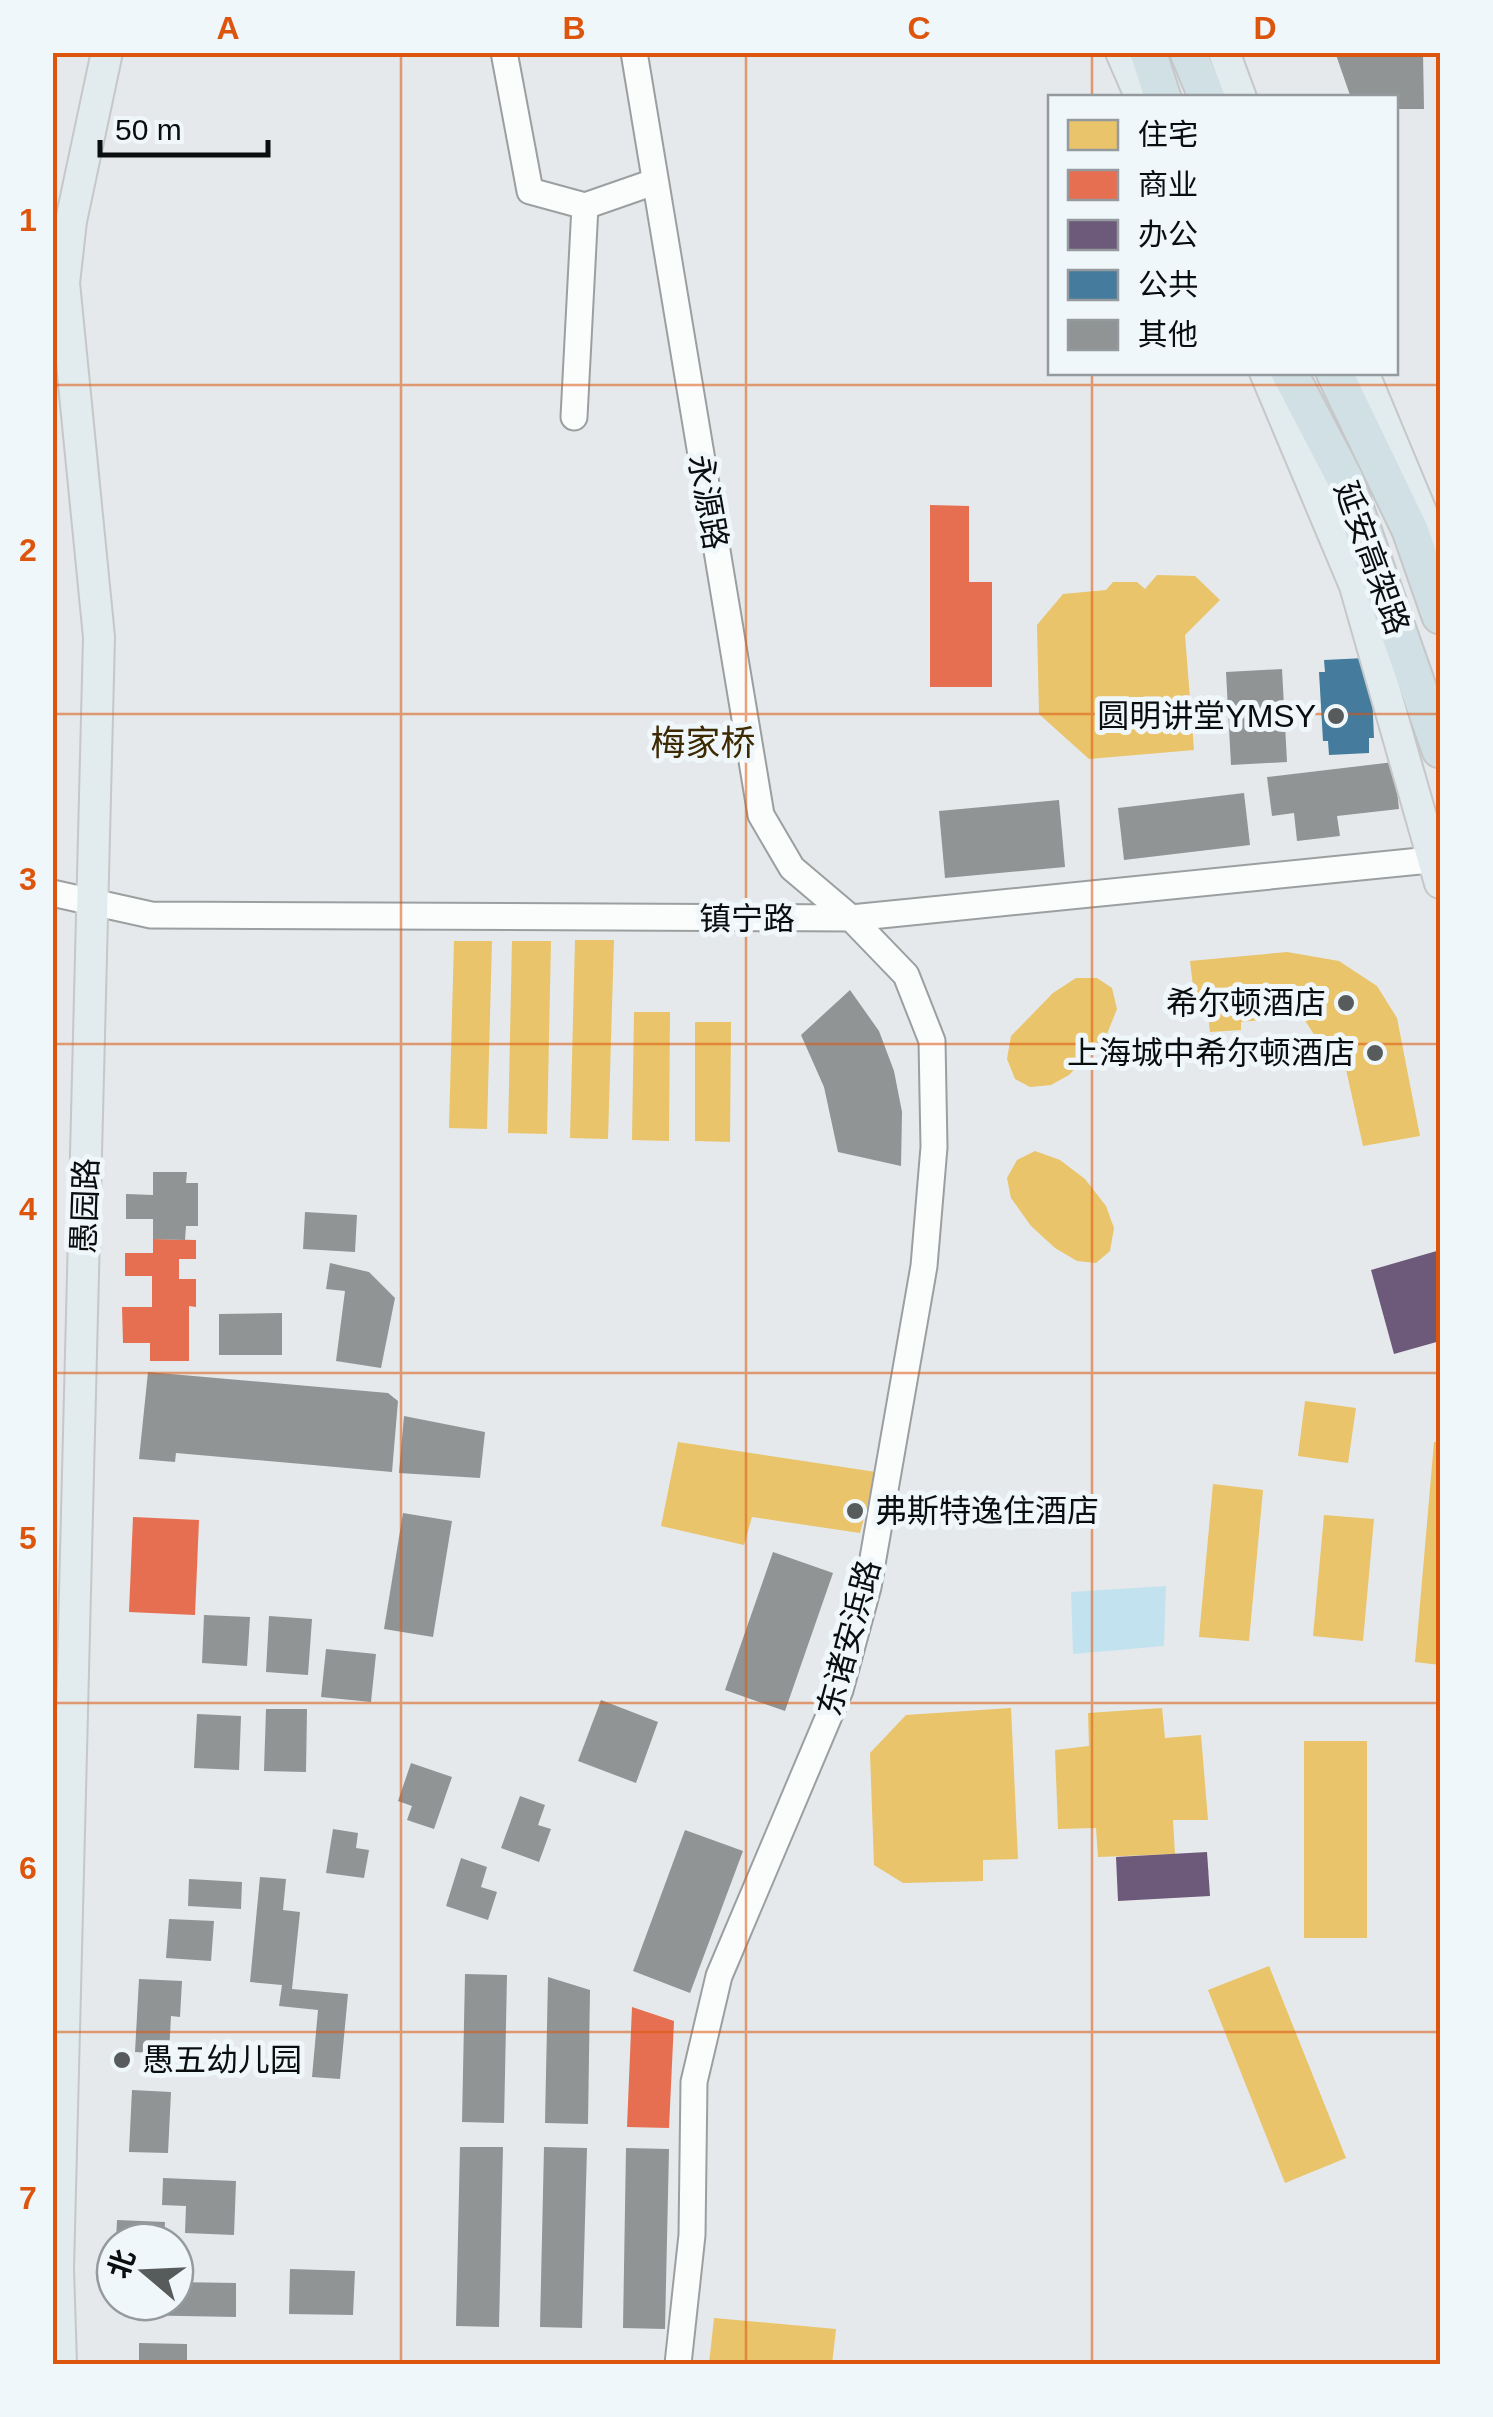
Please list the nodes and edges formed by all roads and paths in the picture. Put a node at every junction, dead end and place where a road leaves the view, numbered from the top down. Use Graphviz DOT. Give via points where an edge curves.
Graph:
graph roads {
  1 [pos="107,52"];
  2 [pos="504,52"];
  3 [pos="634,52"];
  4 [pos="1121,52"];
  5 [pos="1148,52"];
  6 [pos="1188,52"];
  7 [pos="1224,52"];
  8 [pos="1140,95"];
  9 [pos="1162,95"];
  10 [pos="1206,95"];
  11 [pos="1240,95"];
  12 [pos="654,182"];
  13 [pos="584,206"];
  14 [pos="1266,375"];
  15 [pos="1291,375"];
  16 [pos="1335,375"];
  17 [pos="1364,375"];
  18 [pos="574,417"];
  19 [pos="1440,557"];
  20 [pos="1440,616"];
  21 [pos="1440,750"];
  22 [pos="1438,867"];
  23 [pos="52,893"];
  24 [pos="95,906"];
  25 [pos="851,918"];
  26 [pos="61,2364"];
  27 [pos="678,2364"];
  1 -- 24 [label="main road, 愚园路" via="64,283 99,637"];
  2 -- 13 [label="street" via="530,190"];
  3 -- 12 [label="street, 永源路"];
  4 -- 8 [label="main road"];
  5 -- 9 [label="highway"];
  6 -- 10 [label="highway"];
  7 -- 11 [label="main road"];
  12 -- 13 [label="street"];
  12 -- 25 [label="street, 永源路" via="761,816 792,868"];
  13 -- 18 [label="street"];
  14 -- 22 [label="main road" via="1355,586"];
  15 -- 21 [label="highway, 延安高架路" via="1346,482"];
  16 -- 20 [label="highway, 延安高架路" via="1410,530"];
  17 -- 19 [label="main road"];
  22 -- 25 [label="street, 镇宁路"];
  23 -- 24 [label="street, 镇宁路"];
  24 -- 25 [label="street, 镇宁路" via="151,915"];
  24 -- 26 [label="main road, 愚园路" via="58,2252"];
  25 -- 27 [label="street, 东诸安浜路" via="906,975 932,1041 934,1148 924,1266 868,1587 840,1690 719,1976 694,2082 692,2235"];
}
